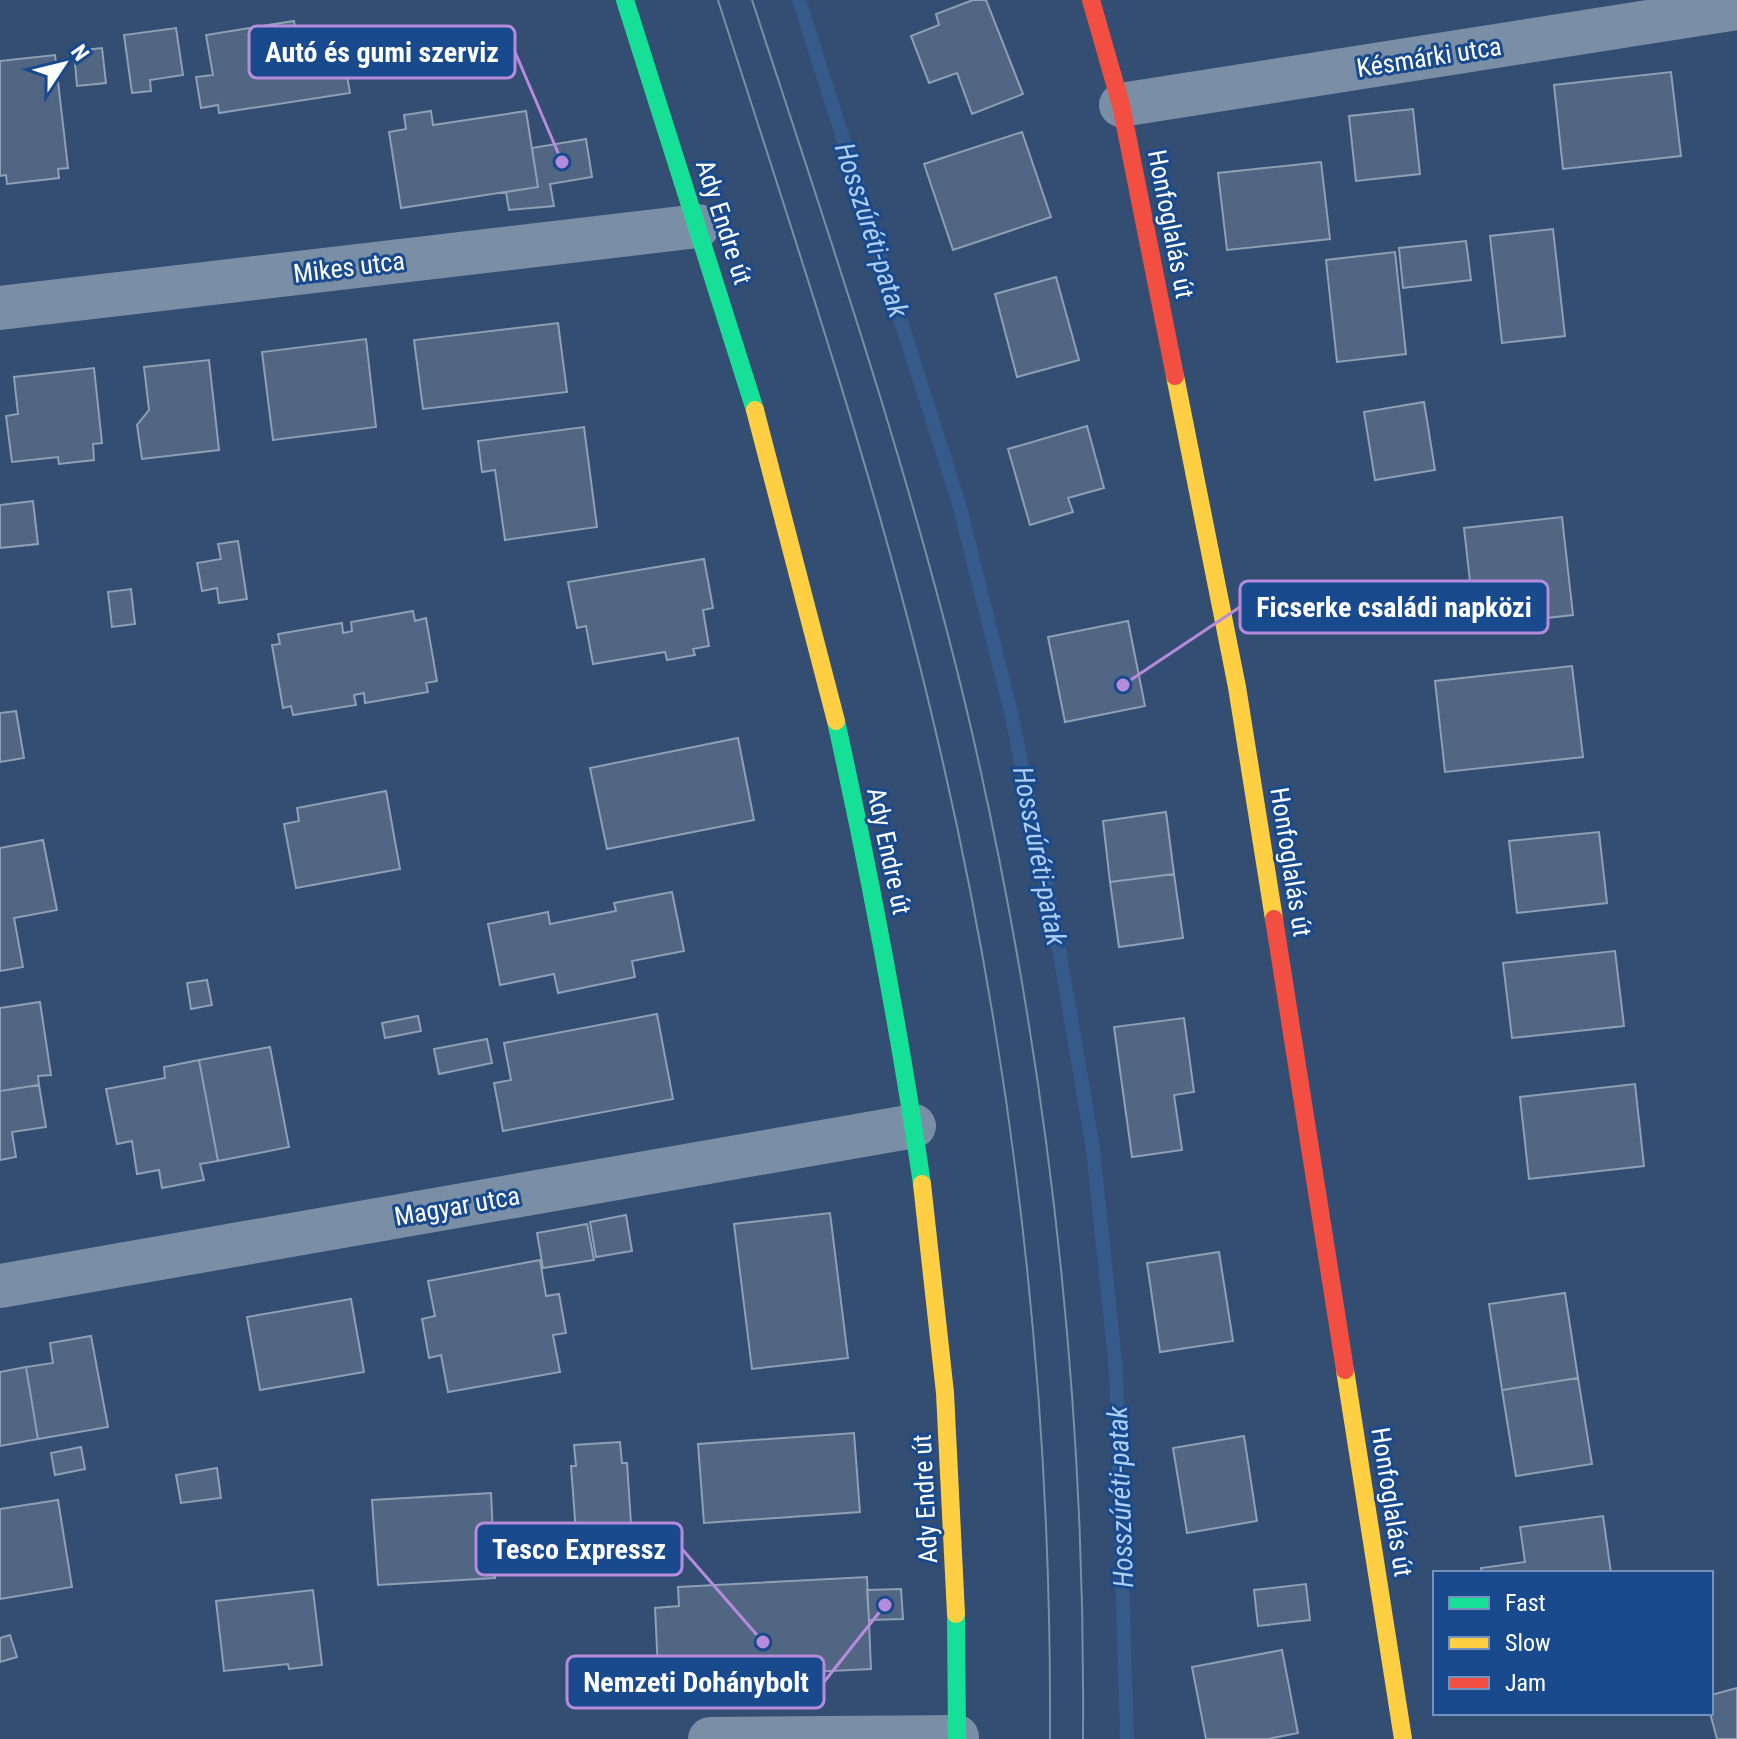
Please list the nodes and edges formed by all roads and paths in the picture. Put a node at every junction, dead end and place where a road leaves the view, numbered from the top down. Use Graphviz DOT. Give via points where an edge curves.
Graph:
graph roads {
  1 [pos="625,0"];
  2 [pos="1091,0"];
  3 [pos="1737,8"];
  4 [pos="1121,105"];
  5 [pos="698,226"];
  6 [pos="0,308"];
  7 [pos="914,1126"];
  8 [pos="0,1286"];
  9 [pos="957,1738"];
  10 [pos="710,1739"];
  11 [pos="1403,1739"];
  1 -- 5 [label="street, Ady Endre út"];
  2 -- 4 [label="street, Honfoglalás út"];
  3 -- 4 [label="street, Késmárki utca"];
  4 -- 11 [label="street, Honfoglalás út" via="1237,687"];
  5 -- 6 [label="street, Mikes utca"];
  5 -- 7 [label="street, Ady Endre út" via="794,551 848,781"];
  7 -- 8 [label="street, Magyar utca"];
  7 -- 9 [label="street, Ady Endre út" via="952,1477"];
  9 -- 10 [label="street"];
}
